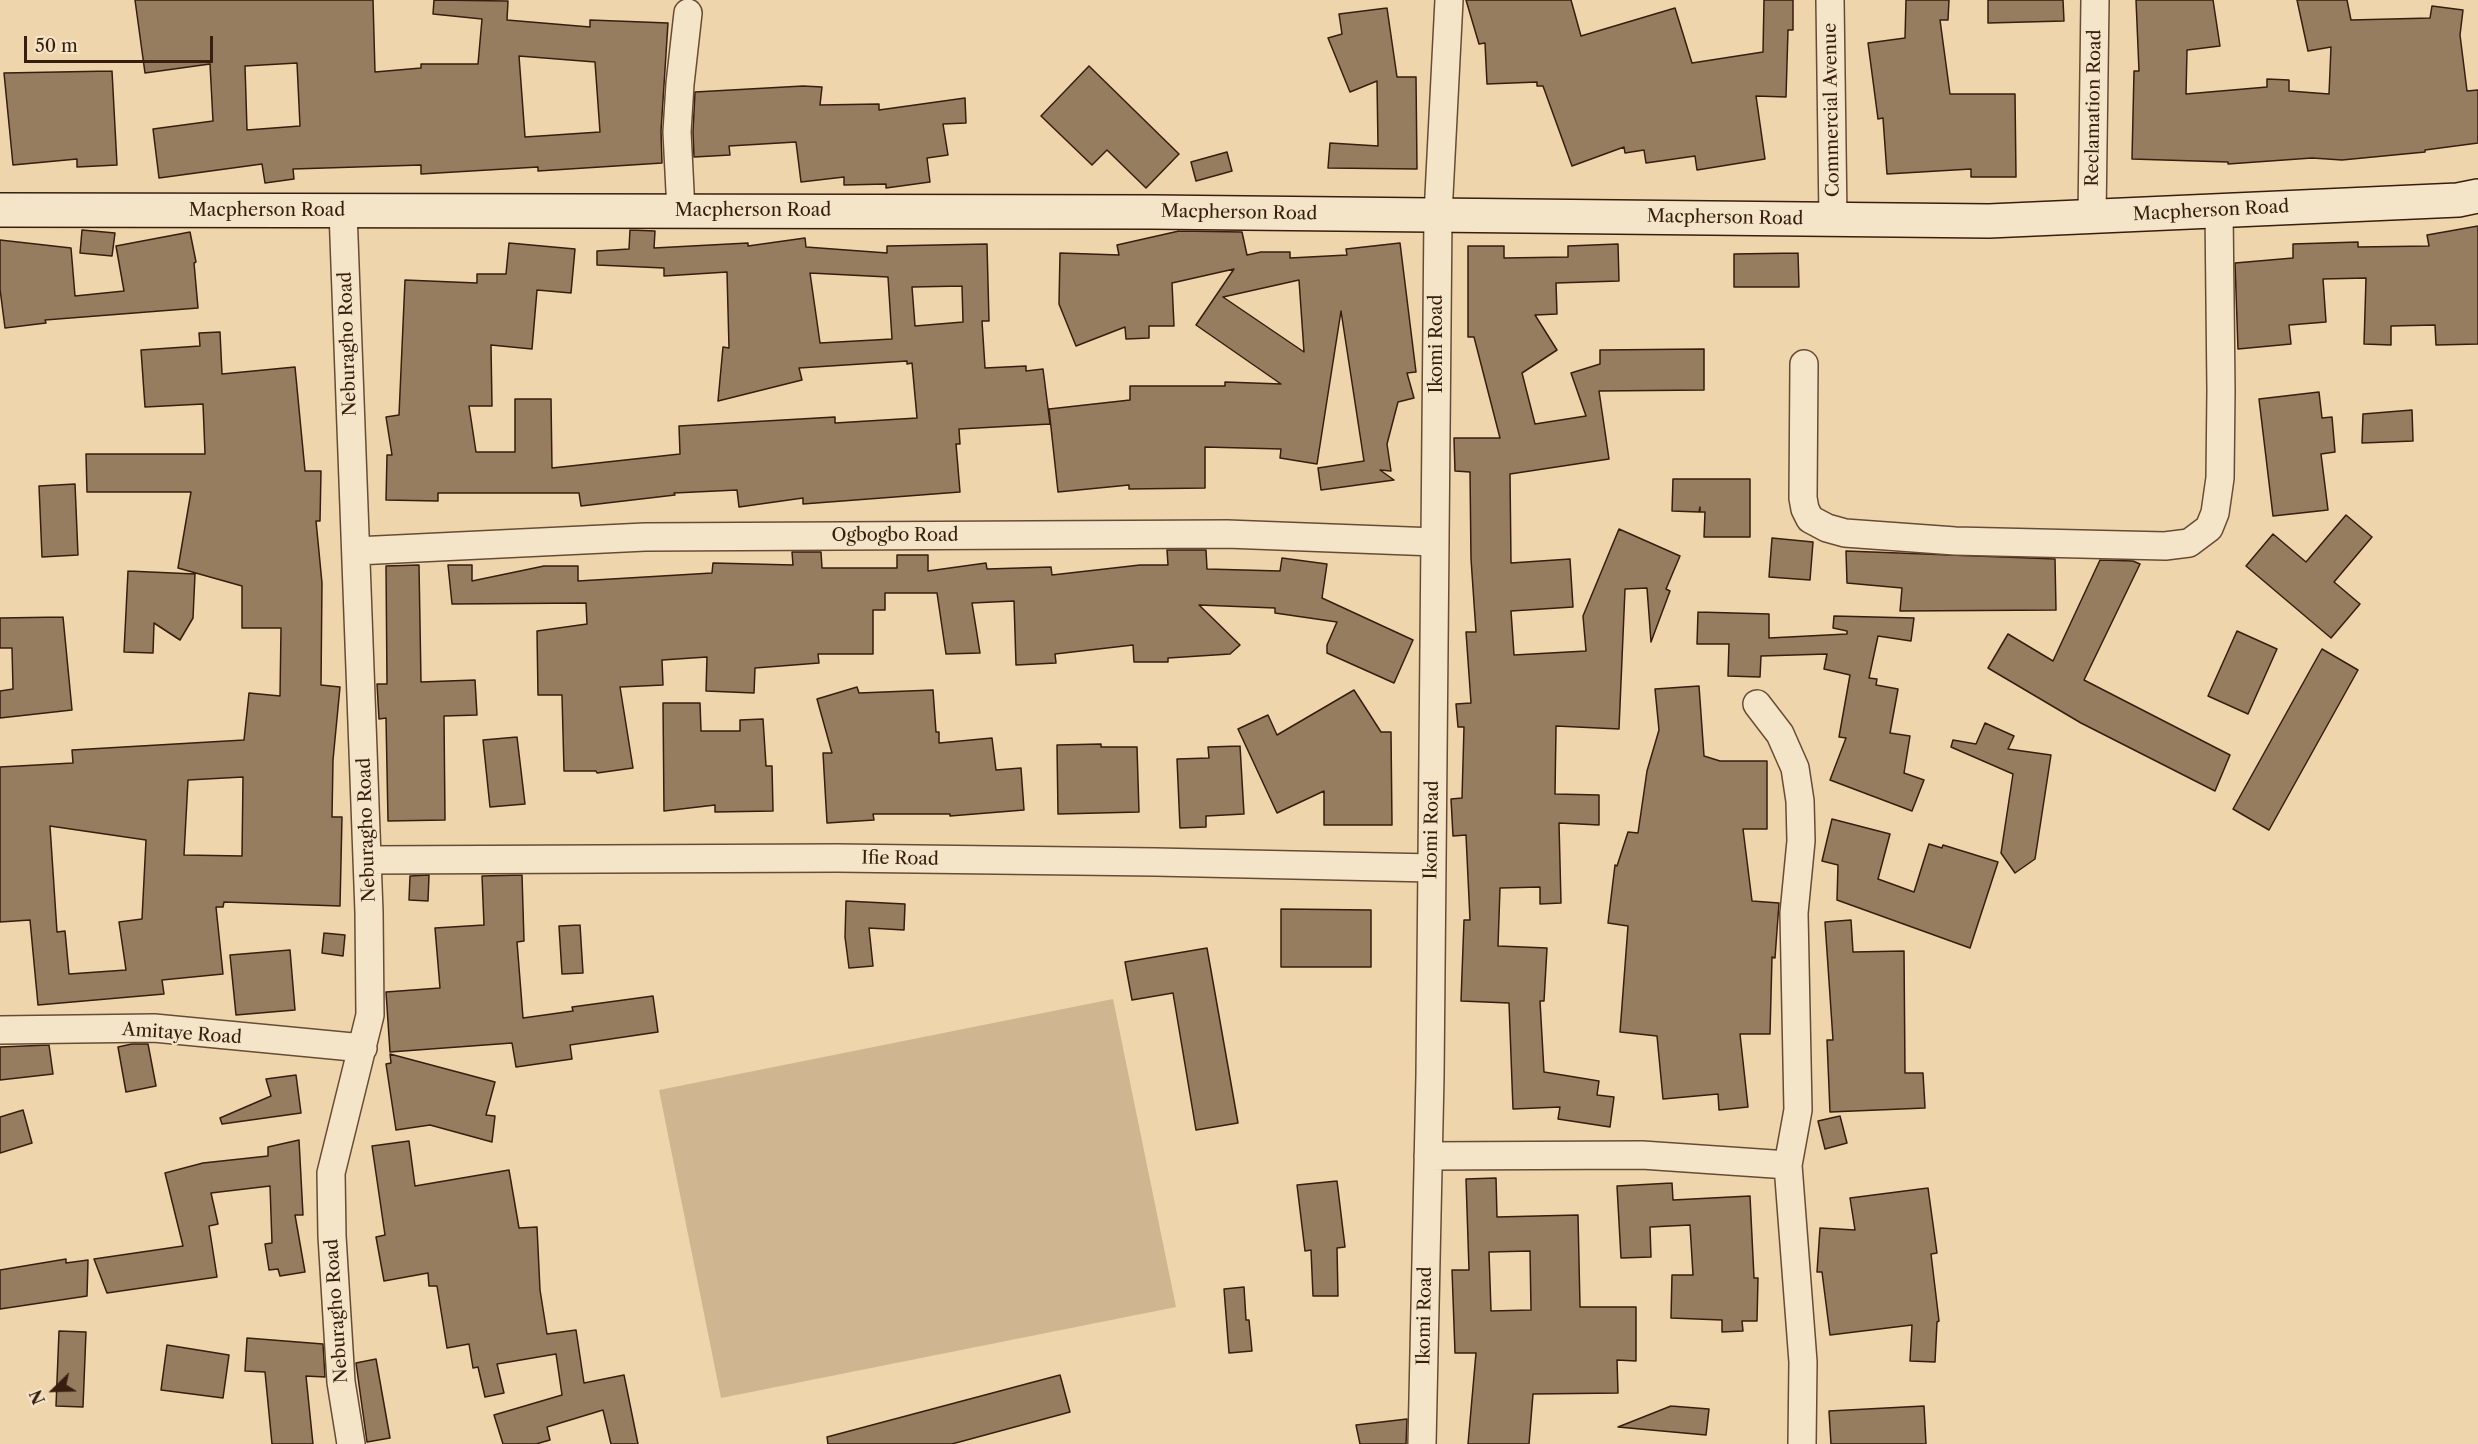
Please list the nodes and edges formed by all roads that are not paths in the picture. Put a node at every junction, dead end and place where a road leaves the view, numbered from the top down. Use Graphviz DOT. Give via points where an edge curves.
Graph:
graph roads {
  1 [pos="1449,0"];
  2 [pos="1830,0"];
  3 [pos="2095,0"];
  4 [pos="688,13"];
  5 [pos="2478,196"];
  6 [pos="0,210"];
  7 [pos="2219,210"];
  8 [pos="343,211"];
  9 [pos="681,211"];
  10 [pos="1438,215"];
  11 [pos="2092,216"];
  12 [pos="1833,219"];
  13 [pos="1804,364"];
  14 [pos="1435,542"];
  15 [pos="356,551"];
  16 [pos="1757,704"];
  17 [pos="368,860"];
  18 [pos="1432,868"];
  19 [pos="0,1030"];
  20 [pos="363,1048"];
  21 [pos="1428,1156"];
  22 [pos="1788,1165"];
  23 [pos="351,1444"];
  24 [pos="1422,1444"];
  25 [pos="1802,1444"];
  1 -- 10 [label="street, Ikomi Road"];
  2 -- 12 [label="street, Commercial Avenue"];
  3 -- 11 [label="street, Reclamation Road"];
  4 -- 9 [label="street" via="677,132"];
  5 -- 7 [label="street, Macpherson Road"];
  6 -- 8 [label="street, Macpherson Road"];
  7 -- 11 [label="street, Macpherson Road"];
  7 -- 13 [label="street" via="2220,478 2209,528 2189,543 2165,546 1955,541 1845,533 1827,528 1810,519 1803,498"];
  8 -- 9 [label="street, Macpherson Road"];
  8 -- 15 [label="street, Neburagho Road"];
  9 -- 10 [label="street, Macpherson Road"];
  10 -- 12 [label="street, Macpherson Road"];
  10 -- 14 [label="street, Ikomi Road"];
  11 -- 12 [label="street, Macpherson Road" via="1989,221"];
  14 -- 15 [label="street, Ogbogbo Road" via="1227,534 645,537"];
  14 -- 18 [label="street, Ikomi Road"];
  15 -- 17 [label="street, Neburagho Road"];
  16 -- 22 [label="street" via="1784,742 1795,768 1800,801 1801,841 1794,913 1798,1110"];
  17 -- 18 [label="street, Ifie Road" via="860,858"];
  17 -- 20 [label="street, Neburagho Road" via="370,1015"];
  18 -- 21 [label="street, Ikomi Road"];
  19 -- 20 [label="street, Amitaye Road" via="154,1028"];
  20 -- 23 [label="street, Neburagho Road" via="332,1173 341,1382"];
  21 -- 22 [label="street" via="1642,1155"];
  21 -- 24 [label="street, Ikomi Road"];
  22 -- 25 [label="street" via="1803,1362"];
}
